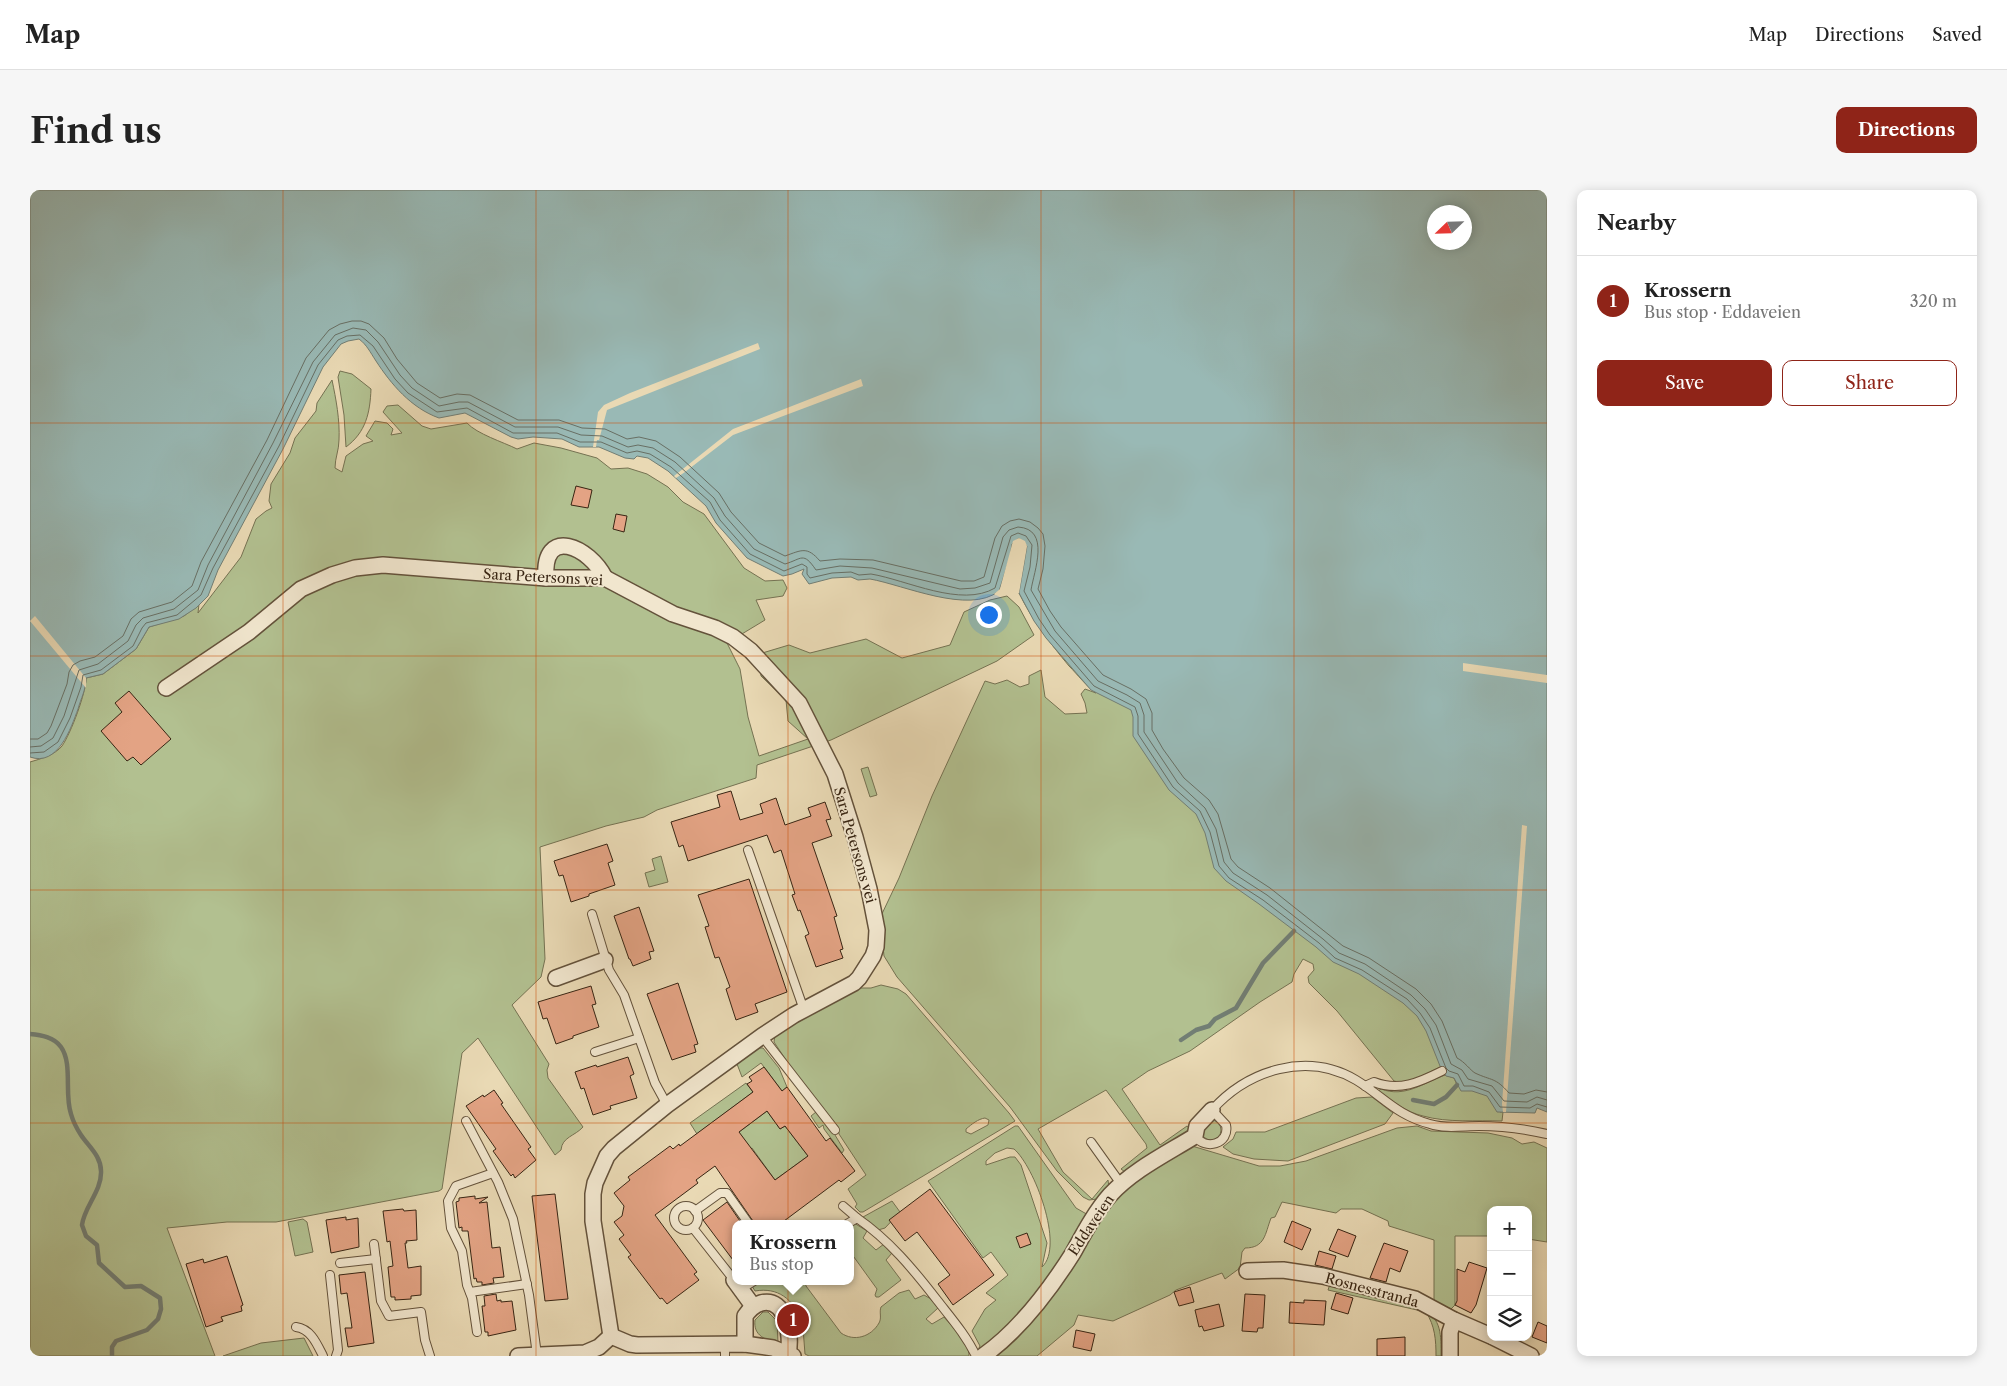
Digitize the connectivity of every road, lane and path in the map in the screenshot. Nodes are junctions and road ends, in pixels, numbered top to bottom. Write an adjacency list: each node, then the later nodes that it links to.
1 (546, 578): 2 (street, Sara Petersons vei); 2 (street); 3 (street, Sara Petersons vei)
2 (605, 578): 8 (street, Sara Petersons vei)
3 (166, 688)
4 (748, 850): 8 (lane)
5 (592, 914): 6 (lane)
6 (605, 960): 7 (street); 10 (lane)
7 (556, 978)
8 (804, 1010): 9 (street, Sara Petersons vei)
9 (762, 1036): 14 (street, Sara Petersons vei); 17 (lane)
10 (639, 1038): 11 (lane); 14 (lane)
11 (595, 1052)
12 (1442, 1071): 13 (lane)
13 (1365, 1086): 15 (lane); 18 (lane)
14 (667, 1105): 43 (street, Sara Petersons vei)
15 (1212, 1110): 19 (street, Eddaveien); 19 (lane)
16 (466, 1121): 21 (lane)
17 (835, 1130)
18 (1547, 1134)
19 (1195, 1136): 22 (street, Eddaveien)
20 (1091, 1142): 22 (lane)
21 (493, 1173): 35 (lane); 37 (lane)
22 (1121, 1184): 54 (street, Eddaveien)
23 (843, 1206): 25 (lane)
24 (695, 1211): 26 (lane); 28 (lane); 28 (lane)
25 (857, 1218): 27 (lane); 53 (lane)
26 (746, 1220)
27 (854, 1220)
28 (693, 1228): 33 (lane)
29 (374, 1244): 30 (lane)
30 (376, 1259): 31 (lane); 51 (lane)
31 (340, 1263)
32 (1246, 1271): 39 (street, Rosnesstranda)
33 (732, 1272)
34 (330, 1275): 50 (lane)
35 (527, 1284): 37 (lane); 47 (lane)
36 (743, 1285): 38 (street)
37 (470, 1292): 41 (lane)
38 (754, 1306): 45 (street); 48 (street)
39 (1454, 1320): 42 (street, Rosnesstranda); 55 (street)
40 (296, 1327): 49 (lane)
41 (477, 1332)
42 (1487, 1335)
43 (611, 1336): 46 (street); 47 (street)
44 (1500, 1341): 56 (street, Rosnesstranda)
45 (745, 1344): 46 (street); 48 (street)
46 (725, 1351)
47 (537, 1355): 52 (street)
48 (791, 1355)
49 (323, 1356)
50 (336, 1356)
51 (430, 1356)
52 (518, 1356)
53 (976, 1356)
54 (983, 1356)
55 (1450, 1356)
56 (1532, 1356)

